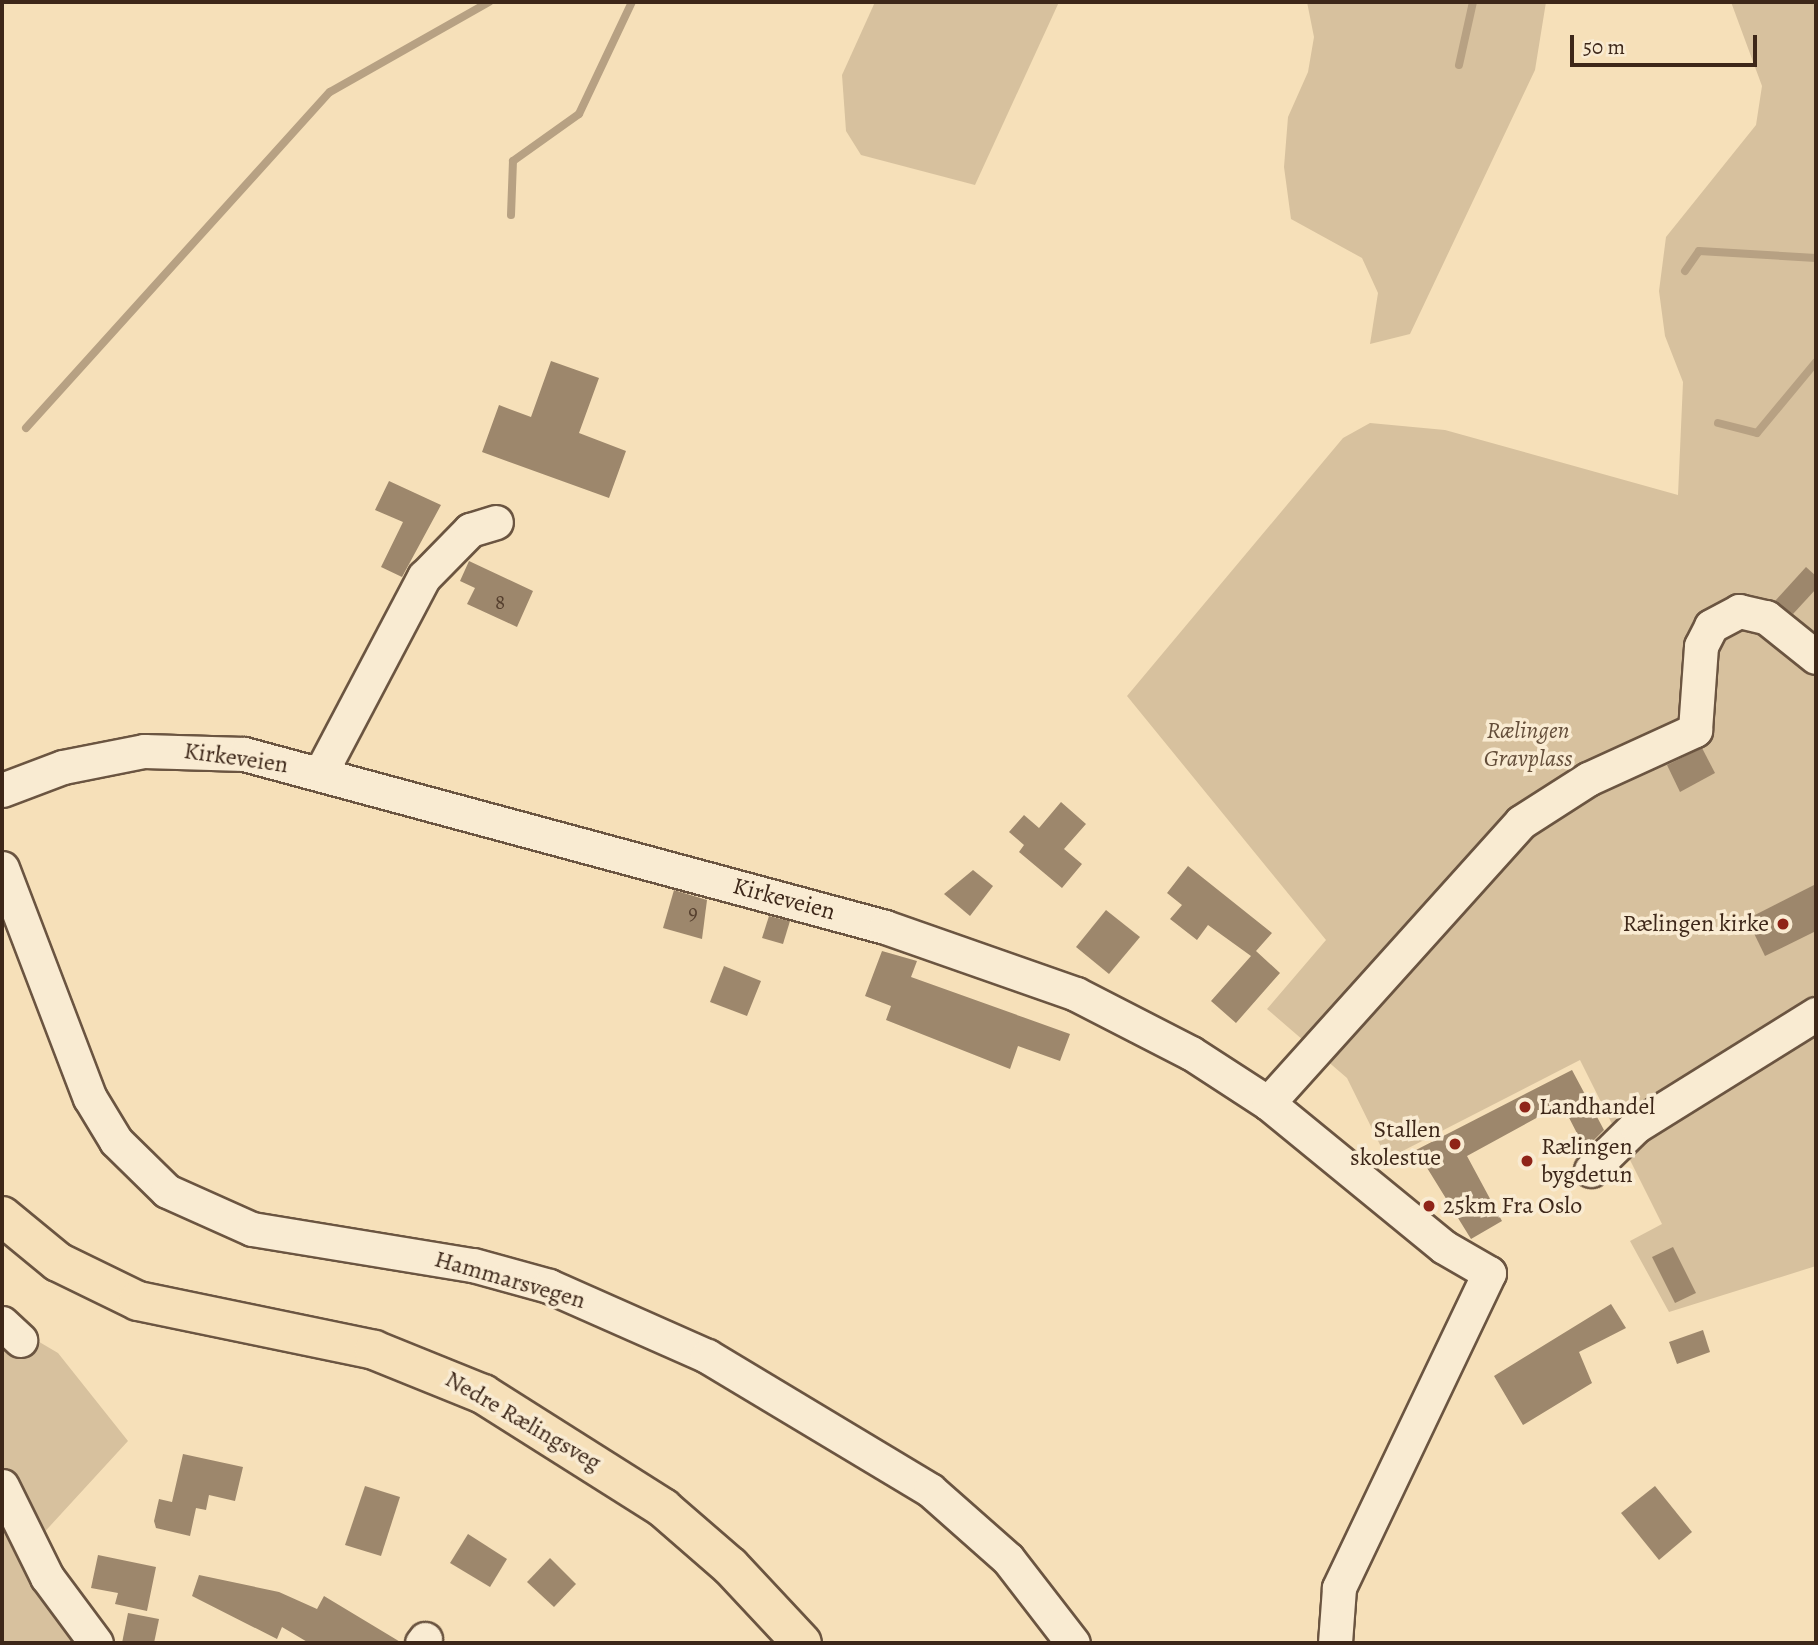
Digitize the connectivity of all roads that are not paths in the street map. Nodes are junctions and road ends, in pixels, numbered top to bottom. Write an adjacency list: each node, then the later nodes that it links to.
1 (496, 522): 3 (street)
2 (1816, 657): 7 (street)
3 (321, 772): 4 (street, Kirkeveien); 7 (street, Kirkeveien)
4 (2, 790)
5 (2, 868): 14 (street, Hammarsvegen)
6 (1816, 1014): 8 (street)
7 (1268, 1103): 15 (street, Kirkeveien)
8 (1591, 1170)
9 (2, 1216): 13 (main road, Nedre Rælingsveg)
10 (2, 1486): 11 (street)
11 (13, 1520): 12 (street)
12 (96, 1643)
13 (802, 1643)
14 (1073, 1643)
15 (1335, 1643)

